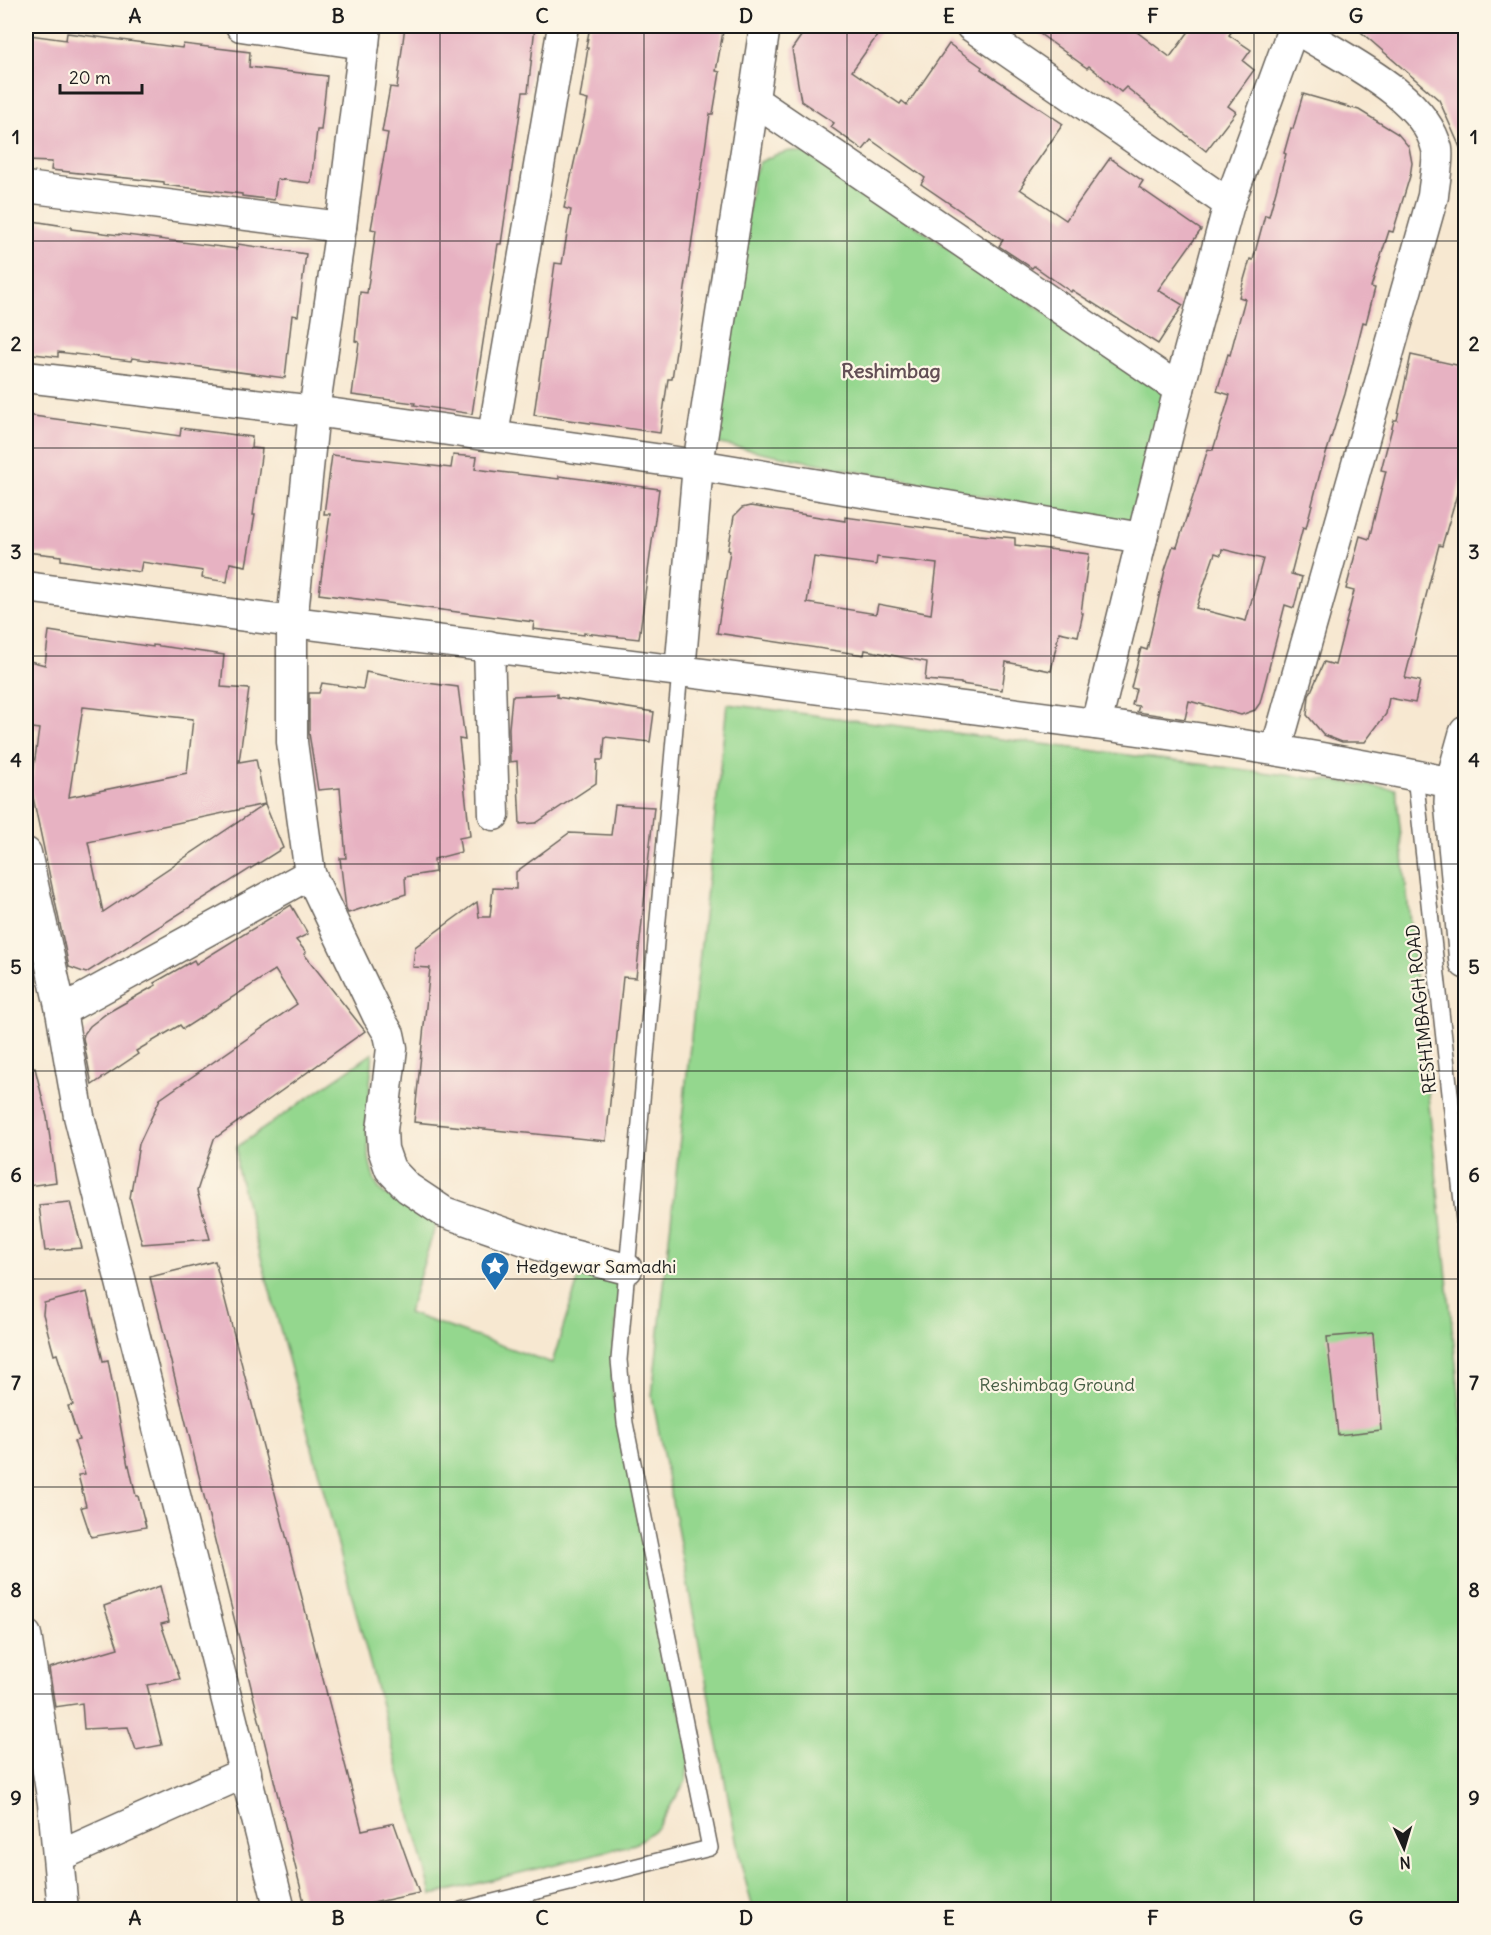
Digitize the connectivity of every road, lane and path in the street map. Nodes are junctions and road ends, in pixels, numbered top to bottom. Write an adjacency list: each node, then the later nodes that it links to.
1 (241, 26): 6 (street)
2 (563, 26): 14 (street)
3 (765, 26): 7 (street)
4 (971, 26): 9 (street)
5 (1293, 26): 9 (street); 23 (street)
6 (365, 35): 10 (street)
7 (753, 100): 12 (street); 15 (street)
8 (26, 187): 10 (street)
9 (1228, 204): 12 (street)
10 (340, 226): 13 (street)
11 (26, 377): 13 (street)
12 (1179, 389): 16 (street)
13 (314, 411): 14 (street); 18 (street)
14 (493, 435): 15 (street)
15 (698, 465): 16 (street); 20 (street)
16 (1142, 538): 21 (street)
17 (26, 587): 18 (street)
18 (292, 623): 19 (street); 28 (street)
19 (489, 646): 20 (street); 26 (street)
20 (680, 671): 21 (street); 32 (lane)
21 (1096, 724): 23 (street)
22 (1466, 733): 25 (main road)
23 (1276, 750): 24 (street)
24 (1415, 776): 25 (street); 31 (lane, RESHIMBAGH ROAD)
25 (1459, 785): 29 (main road)
26 (494, 815)
27 (26, 853): 30 (street)
28 (310, 874): 30 (street); 32 (street)
29 (1466, 963)
30 (61, 1011): 34 (street)
31 (1466, 1238)
32 (627, 1269): 38 (lane)
33 (26, 1635): 35 (street)
34 (246, 1772): 35 (street); 37 (street)
35 (59, 1856): 36 (street)
36 (63, 1910)
37 (280, 1910)
38 (462, 1910)

